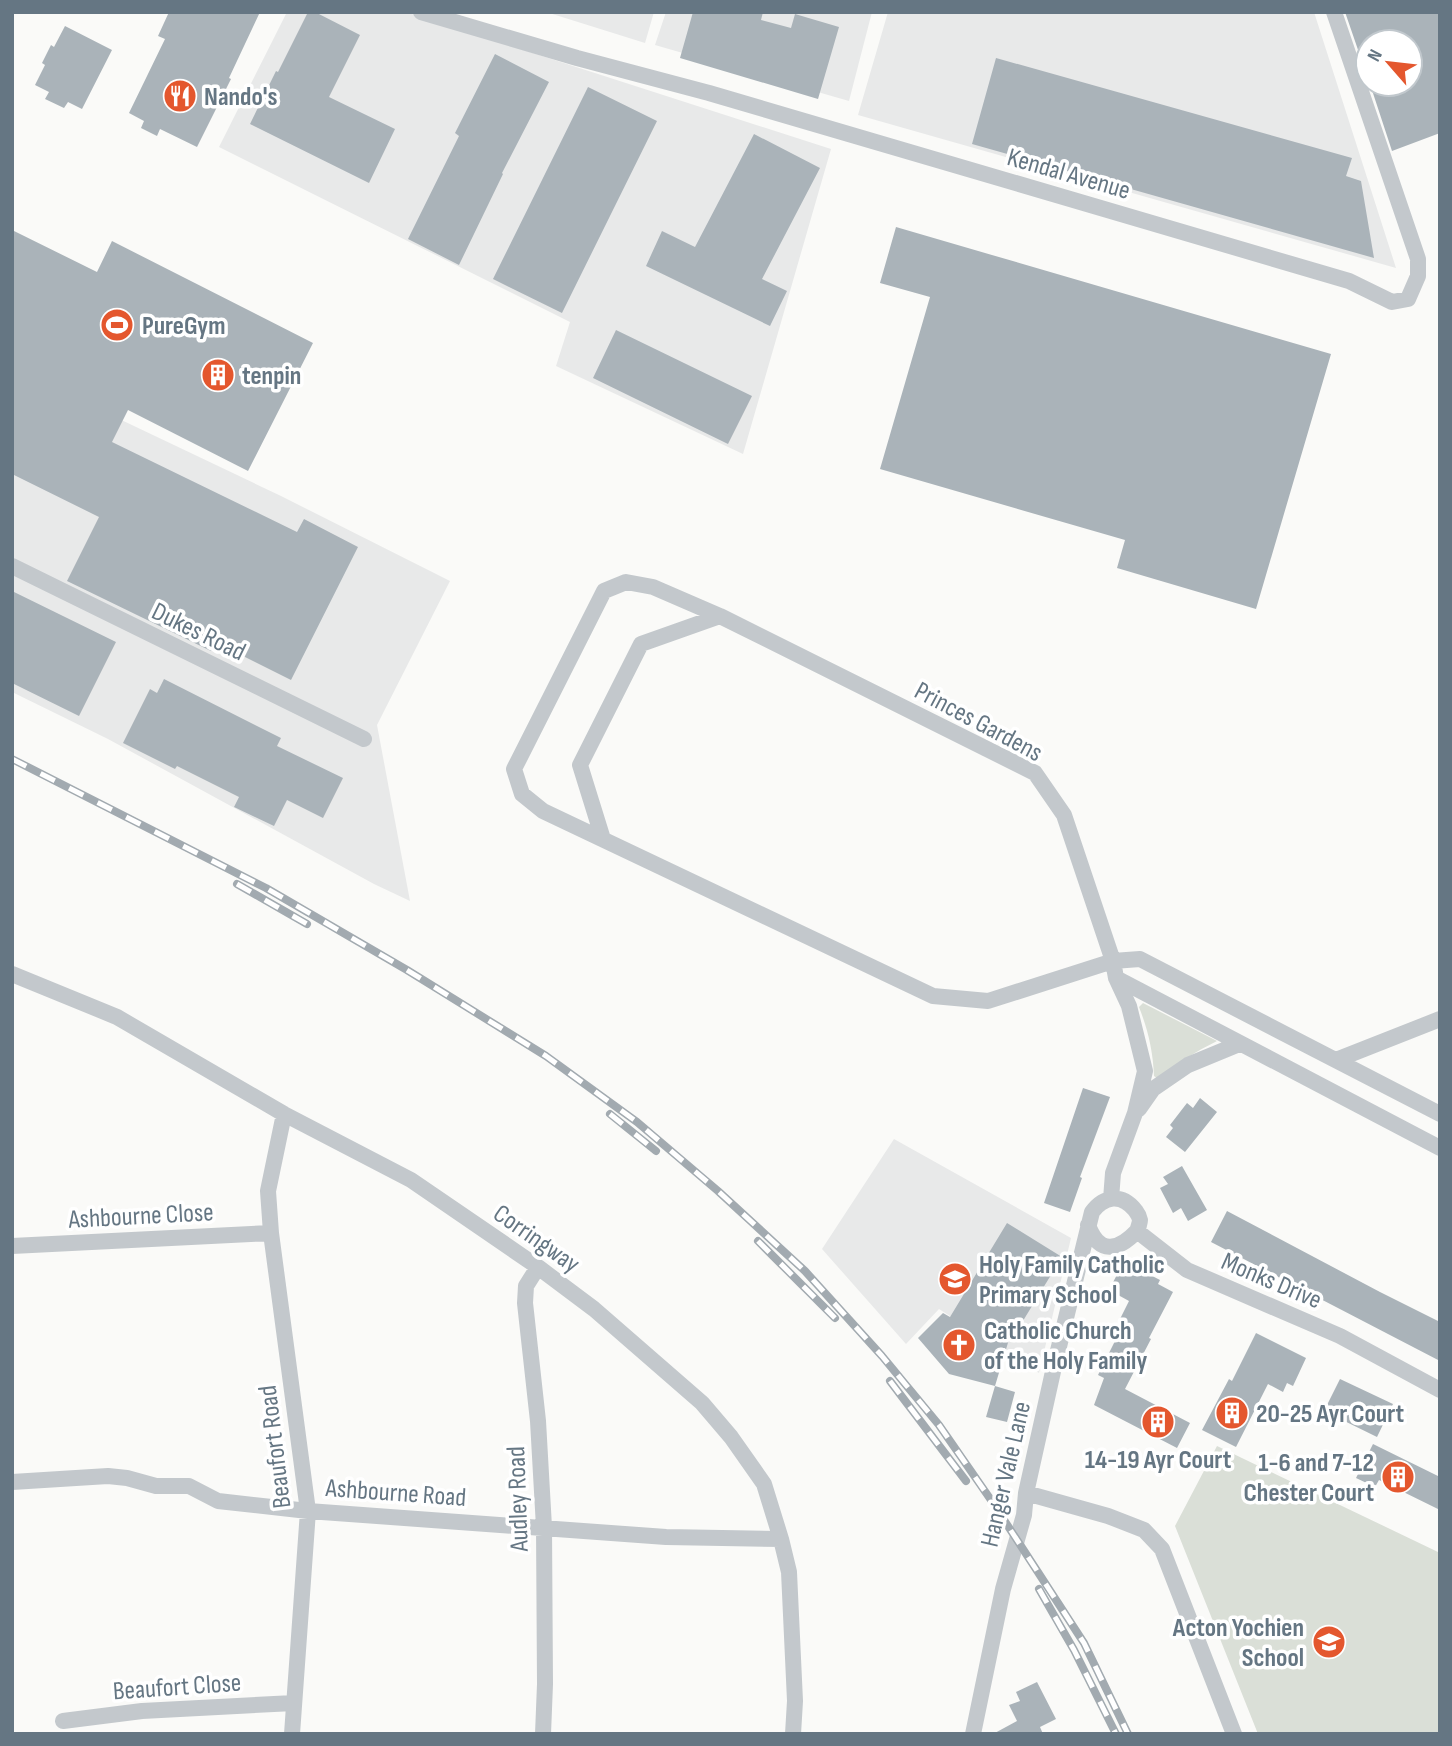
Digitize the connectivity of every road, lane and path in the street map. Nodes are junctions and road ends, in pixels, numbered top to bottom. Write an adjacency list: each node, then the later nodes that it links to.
1 (421, 12): 2 (street, Kendal Avenue)
2 (1334, 12)
3 (12, 566): 5 (street, Dukes Road)
4 (720, 616): 6 (street); 6 (street, Princes Gardens); 7 (street, Princes Gardens)
5 (364, 739)
6 (603, 839): 7 (street, Princes Gardens)
7 (1113, 961): 9 (street, Princes Gardens); 12 (street, Princes Gardens)
8 (12, 974): 15 (street, Corringway)
9 (1116, 978): 11 (street); 16 (street, Princes Gardens)
10 (1440, 1019): 13 (street)
11 (1239, 1044): 14 (street); 16 (street)
12 (1307, 1045): 13 (street, Princes Gardens); 14 (street)
13 (1336, 1060): 17 (street, Princes Gardens)
14 (1293, 1071): 18 (street)
15 (284, 1114): 22 (street, Beaufort Road); 24 (street, Corringway)
16 (1135, 1114): 19 (street)
17 (1440, 1114)
18 (1440, 1149)
19 (1111, 1199): 20 (street); 21 (street)
20 (1091, 1231): 21 (street); 27 (street, Hanger Vale Lane)
21 (1138, 1231): 25 (street, Monks Drive)
22 (271, 1233): 23 (street, Ashbourne Close); 28 (street, Beaufort Road)
23 (12, 1247)
24 (538, 1267): 29 (street, Audley Road); 30 (street, Corringway)
25 (1440, 1390)
26 (12, 1482): 28 (street, Ashbourne Road)
27 (1026, 1493): 36 (street, Hanger Vale Lane); 37 (street)
28 (308, 1511): 29 (street, Ashbourne Road); 31 (street, Beaufort Road)
29 (544, 1527): 30 (street, Ashbourne Road); 34 (street, Audley Road)
30 (782, 1539): 35 (street, Corringway)
31 (294, 1703): 32 (street, Beaufort Close); 33 (street, Beaufort Road)
32 (63, 1721)
33 (292, 1734)
34 (543, 1734)
35 (793, 1734)
36 (973, 1734)
37 (1234, 1734)

